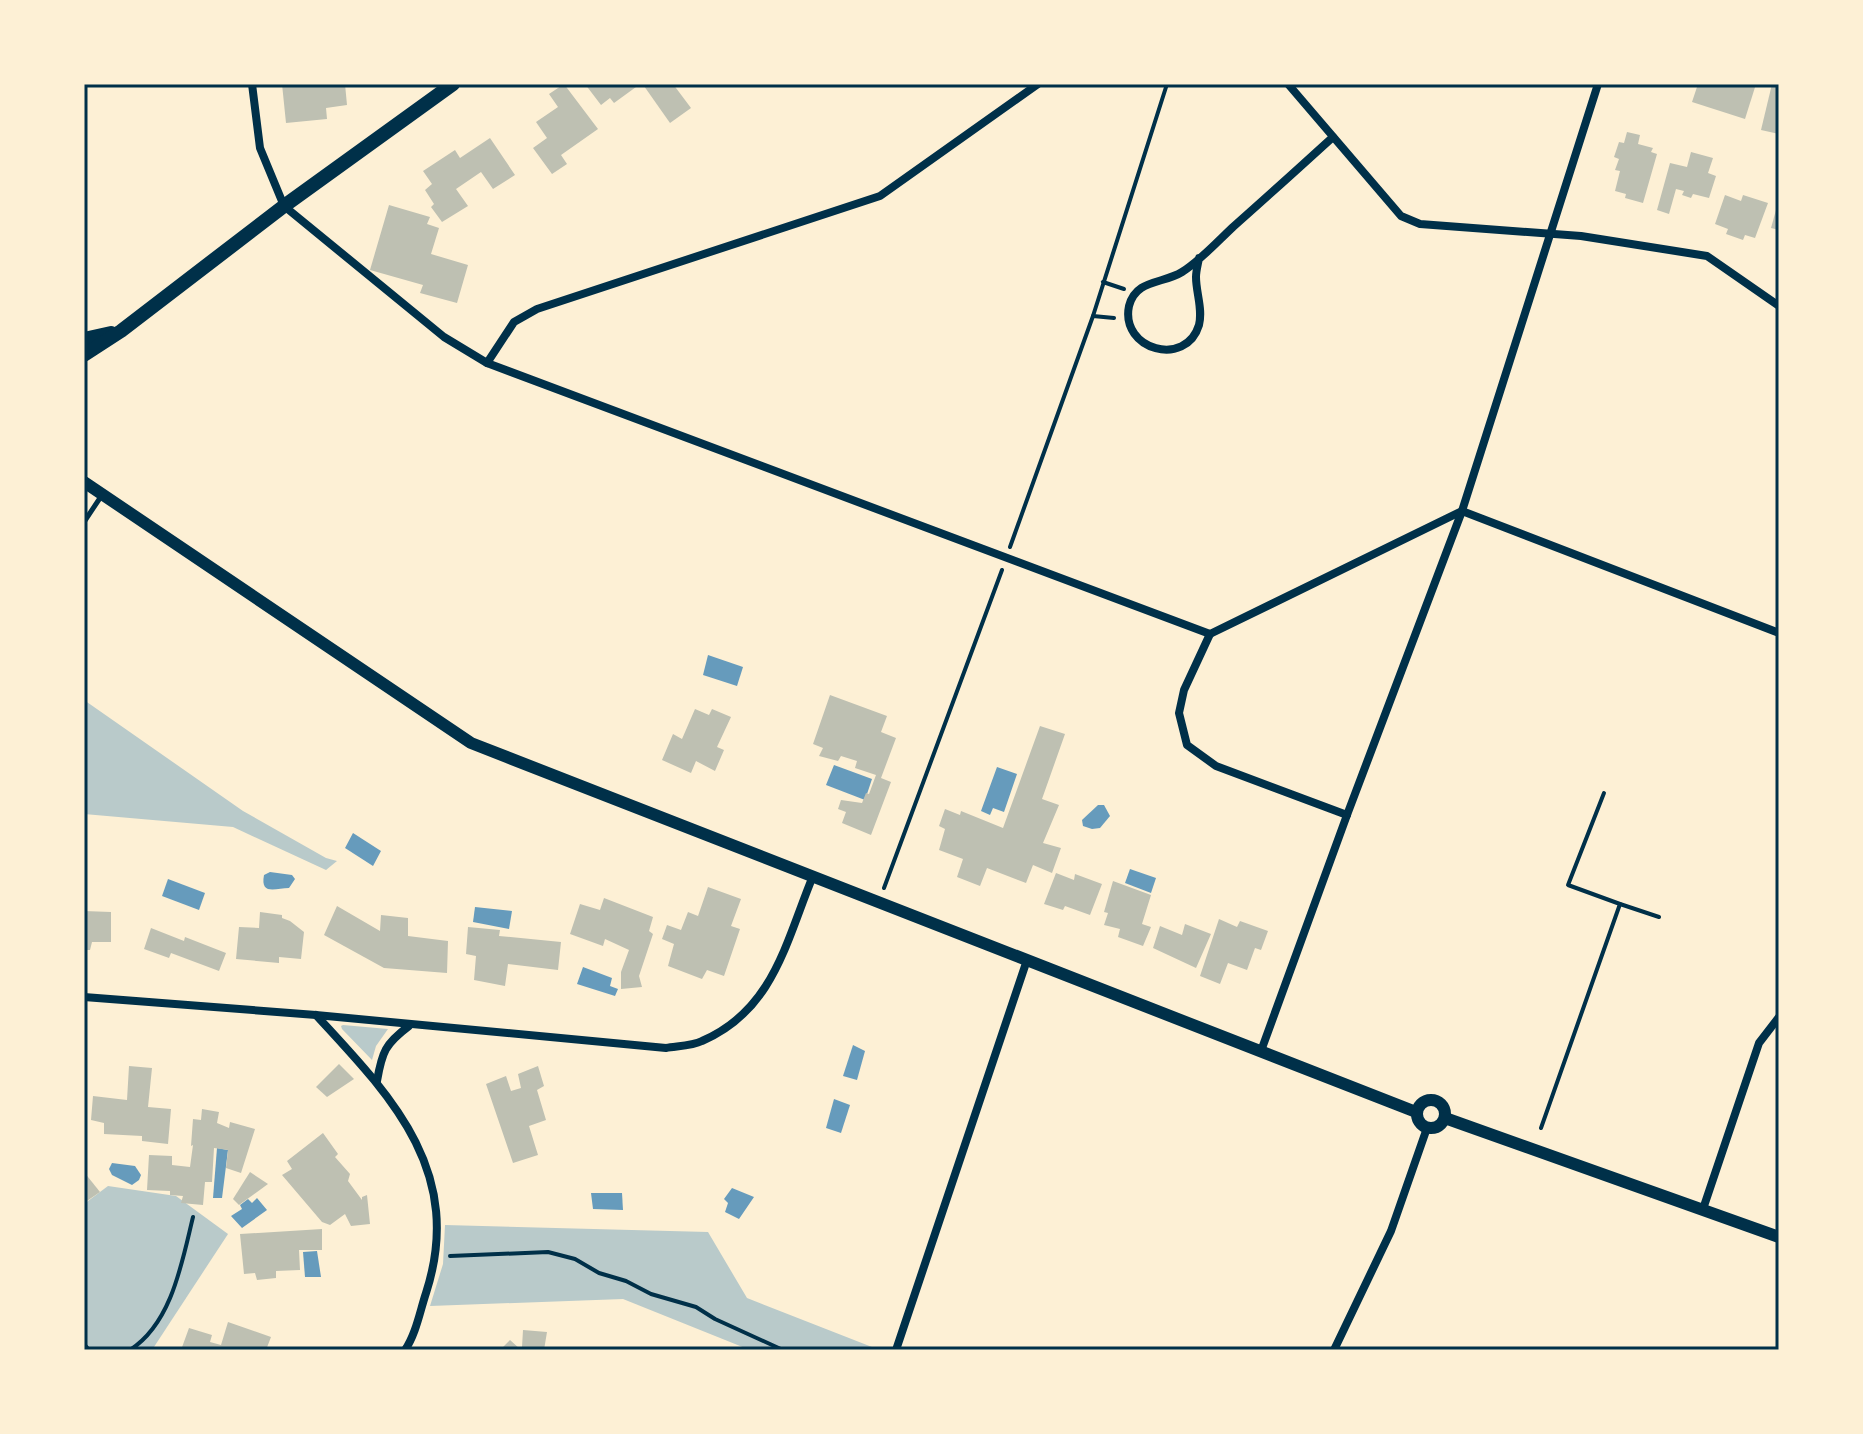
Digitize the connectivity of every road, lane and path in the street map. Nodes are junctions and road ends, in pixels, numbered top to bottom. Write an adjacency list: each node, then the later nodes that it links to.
1 (252, 84): 8 (street)
2 (453, 84): 8 (main road)
3 (1038, 84): 17 (street)
4 (1167, 84): 12 (path)
5 (1288, 84): 7 (street)
6 (1598, 84): 9 (street)
7 (1333, 137): 9 (street); 10 (street)
8 (284, 206): 14 (main road); 17 (street)
9 (1552, 235): 11 (street); 20 (street)
10 (1199, 258): 13 (street); 13 (street)
11 (1779, 306)
12 (1093, 316): 13 (path); 22 (path)
13 (1129, 320)
14 (121, 331): 15 (main road); 16 (main road)
15 (84, 339)
16 (84, 355)
17 (487, 363): 22 (street)
18 (84, 482): 19 (street)
19 (103, 494): 21 (lane); 27 (street)
20 (1462, 511): 23 (street); 24 (street); 26 (street)
21 (84, 522)
22 (1006, 558): 24 (street); 28 (path)
23 (1779, 633)
24 (1210, 634): 26 (street)
25 (1604, 793): 29 (path)
26 (1347, 815): 36 (street)
27 (813, 876): 28 (street); 35 (street)
28 (879, 902): 31 (street)
29 (1620, 904): 30 (path); 41 (path)
30 (1659, 917)
31 (1027, 960): 36 (street); 51 (street)
32 (84, 997): 33 (street)
33 (316, 1015): 35 (street); 37 (street)
34 (1779, 1017): 42 (street)
35 (409, 1025): 37 (street)
36 (1261, 1051): 38 (street)
37 (377, 1081): 49 (street)
38 (1416, 1112): 39 (street); 40 (street)
39 (1445, 1118): 40 (street); 42 (street)
40 (1427, 1128): 52 (street)
41 (1541, 1128)
42 (1703, 1209): 44 (street)
43 (193, 1217): 48 (path)
44 (1779, 1237)
45 (450, 1256): 50 (path)
46 (84, 1344): 47 (path)
47 (89, 1350)
48 (130, 1350)
49 (405, 1350)
50 (783, 1350)
51 (896, 1350)
52 (1334, 1350)

